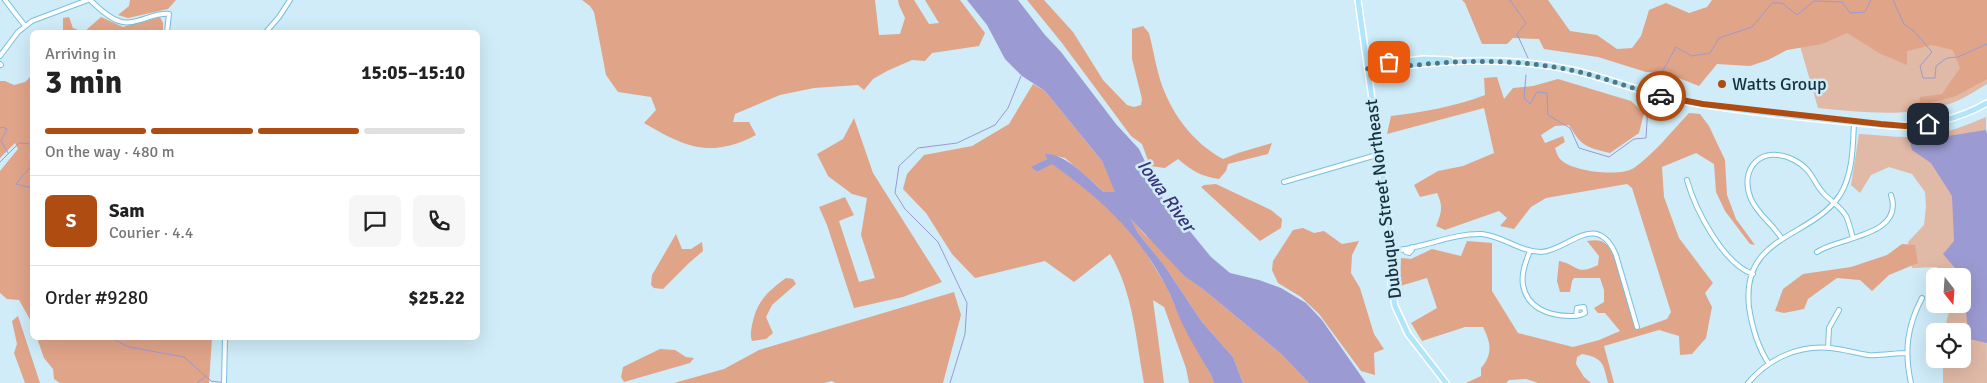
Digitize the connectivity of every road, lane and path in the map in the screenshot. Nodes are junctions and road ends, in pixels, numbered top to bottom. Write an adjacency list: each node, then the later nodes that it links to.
1 (5, 0): 5 (street)
2 (89, 0): 5 (street); 6 (street)
3 (290, 0): 7 (street)
4 (1358, 0): 9 (main road, Dubuque Street Northeast)
5 (25, 26): 8 (street)
6 (167, 30)
7 (268, 30)
8 (0, 56)
9 (1368, 68): 11 (main road); 12 (main road, Dubuque Street Northeast)
10 (1987, 104): 11 (main road)
11 (1854, 121): 16 (street)
12 (1380, 154): 14 (street); 19 (main road, Dubuque Street Northeast)
13 (1687, 180): 22 (street)
14 (1284, 182)
15 (1891, 195): 17 (street)
16 (1834, 203): 17 (street); 18 (street); 18 (street)
17 (1853, 238): 21 (street)
18 (1782, 239): 22 (street)
19 (1391, 251): 20 (street); 32 (main road, Dubuque Street Northeast)
20 (1530, 251): 25 (street); 26 (street)
21 (1818, 252)
22 (1753, 274): 30 (street)
23 (1922, 298): 29 (street)
24 (1839, 310): 28 (street)
25 (1576, 316)
26 (1637, 327)
27 (225, 340): 31 (street)
28 (1828, 348): 29 (street); 30 (street)
29 (1907, 353): 34 (street)
30 (1769, 364): 33 (street)
31 (224, 383)
32 (1446, 383)
33 (1748, 383)
34 (1911, 383)

